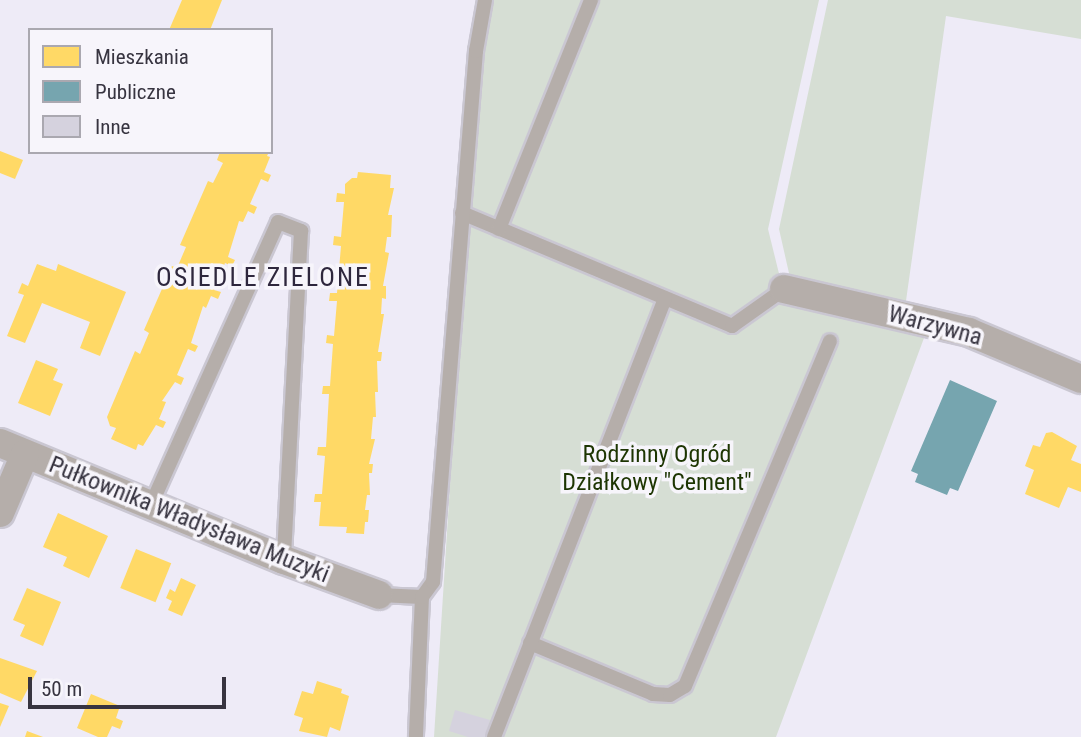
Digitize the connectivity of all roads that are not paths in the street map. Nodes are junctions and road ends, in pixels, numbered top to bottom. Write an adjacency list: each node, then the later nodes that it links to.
1 (485, 0): 3 (lane)
2 (591, 0): 4 (lane)
3 (462, 213): 4 (lane); 14 (lane)
4 (499, 229): 6 (lane)
5 (784, 289): 6 (lane); 8 (street, Warzywna)
6 (666, 299): 15 (lane)
7 (830, 341): 15 (lane)
8 (1081, 379)
9 (12, 449): 10 (street, Pułkownika Władysława Muzyki); 11 (street)
10 (151, 505): 12 (street, Pułkownika Władysława Muzyki); 12 (lane)
11 (0, 513)
12 (284, 560): 13 (street, Pułkownika Władysława Muzyki)
13 (379, 595): 14 (lane)
14 (422, 597): 16 (lane)
15 (530, 643): 17 (lane)
16 (416, 737)
17 (494, 737)

